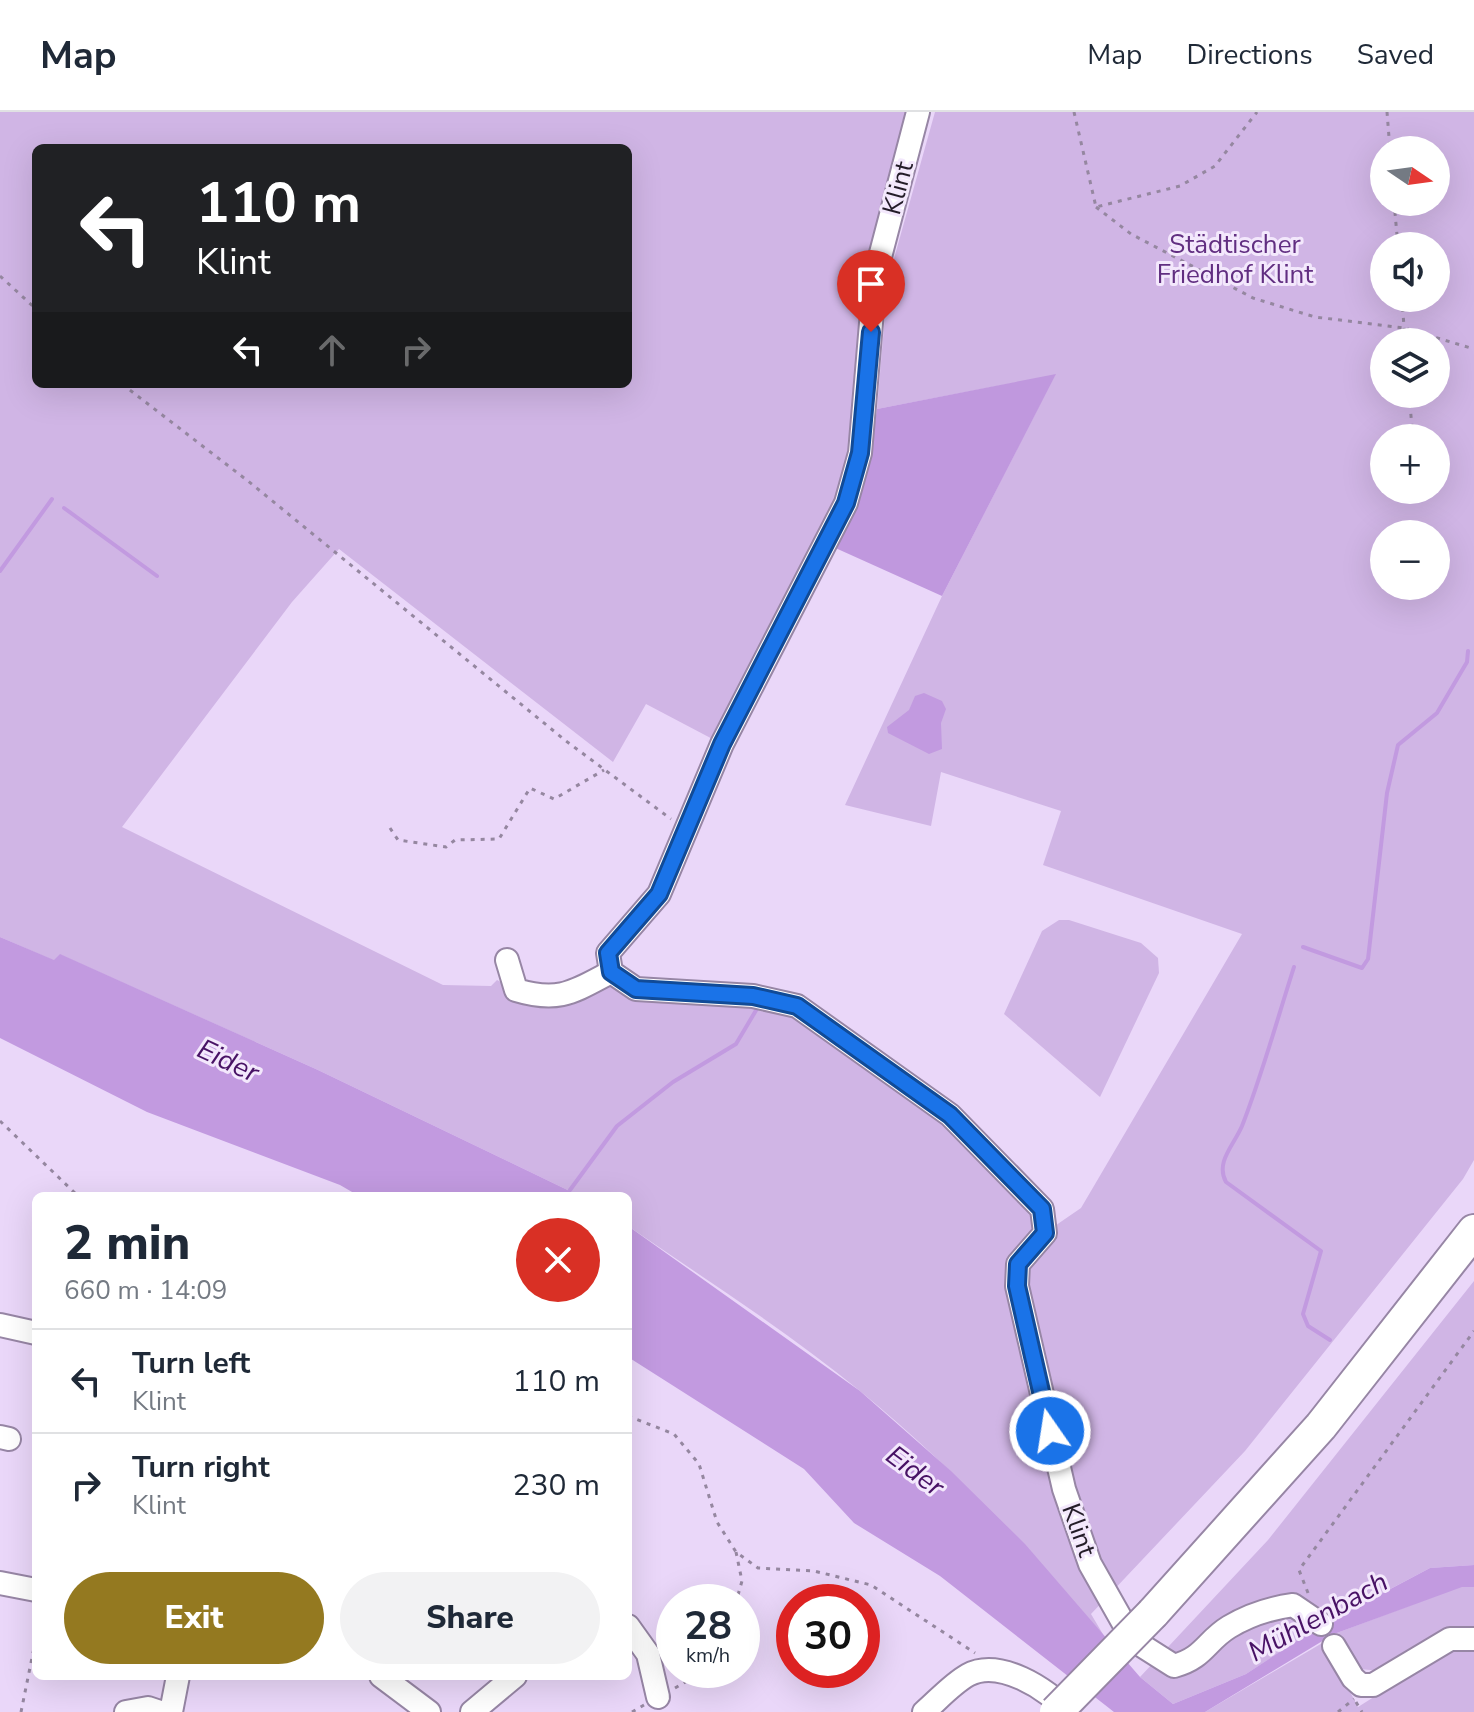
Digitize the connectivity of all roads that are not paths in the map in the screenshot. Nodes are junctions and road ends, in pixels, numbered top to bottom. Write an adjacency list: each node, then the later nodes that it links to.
1 (918, 112): 3 (street, Klint)
2 (507, 960): 3 (street)
3 (611, 972): 11 (street, Klint)
4 (1474, 1231): 10 (highway)
5 (1474, 1261): 10 (highway)
6 (0, 1325): 7 (street)
7 (32, 1332)
8 (0, 1583): 9 (street)
9 (32, 1589)
10 (1160, 1621): 25 (highway, bridge); 27 (highway)
11 (1321, 1624)
12 (632, 1632): 18 (street)
13 (1474, 1639): 14 (street)
14 (1334, 1646)
15 (177, 1680): 21 (street)
16 (386, 1680): 22 (street)
17 (510, 1680): 23 (street)
18 (658, 1697)
19 (126, 1712): 20 (street)
20 (160, 1712)
21 (171, 1712)
22 (429, 1712)
23 (472, 1712)
24 (924, 1712): 26 (street)
25 (1056, 1712)
26 (1068, 1712)
27 (1085, 1712)

